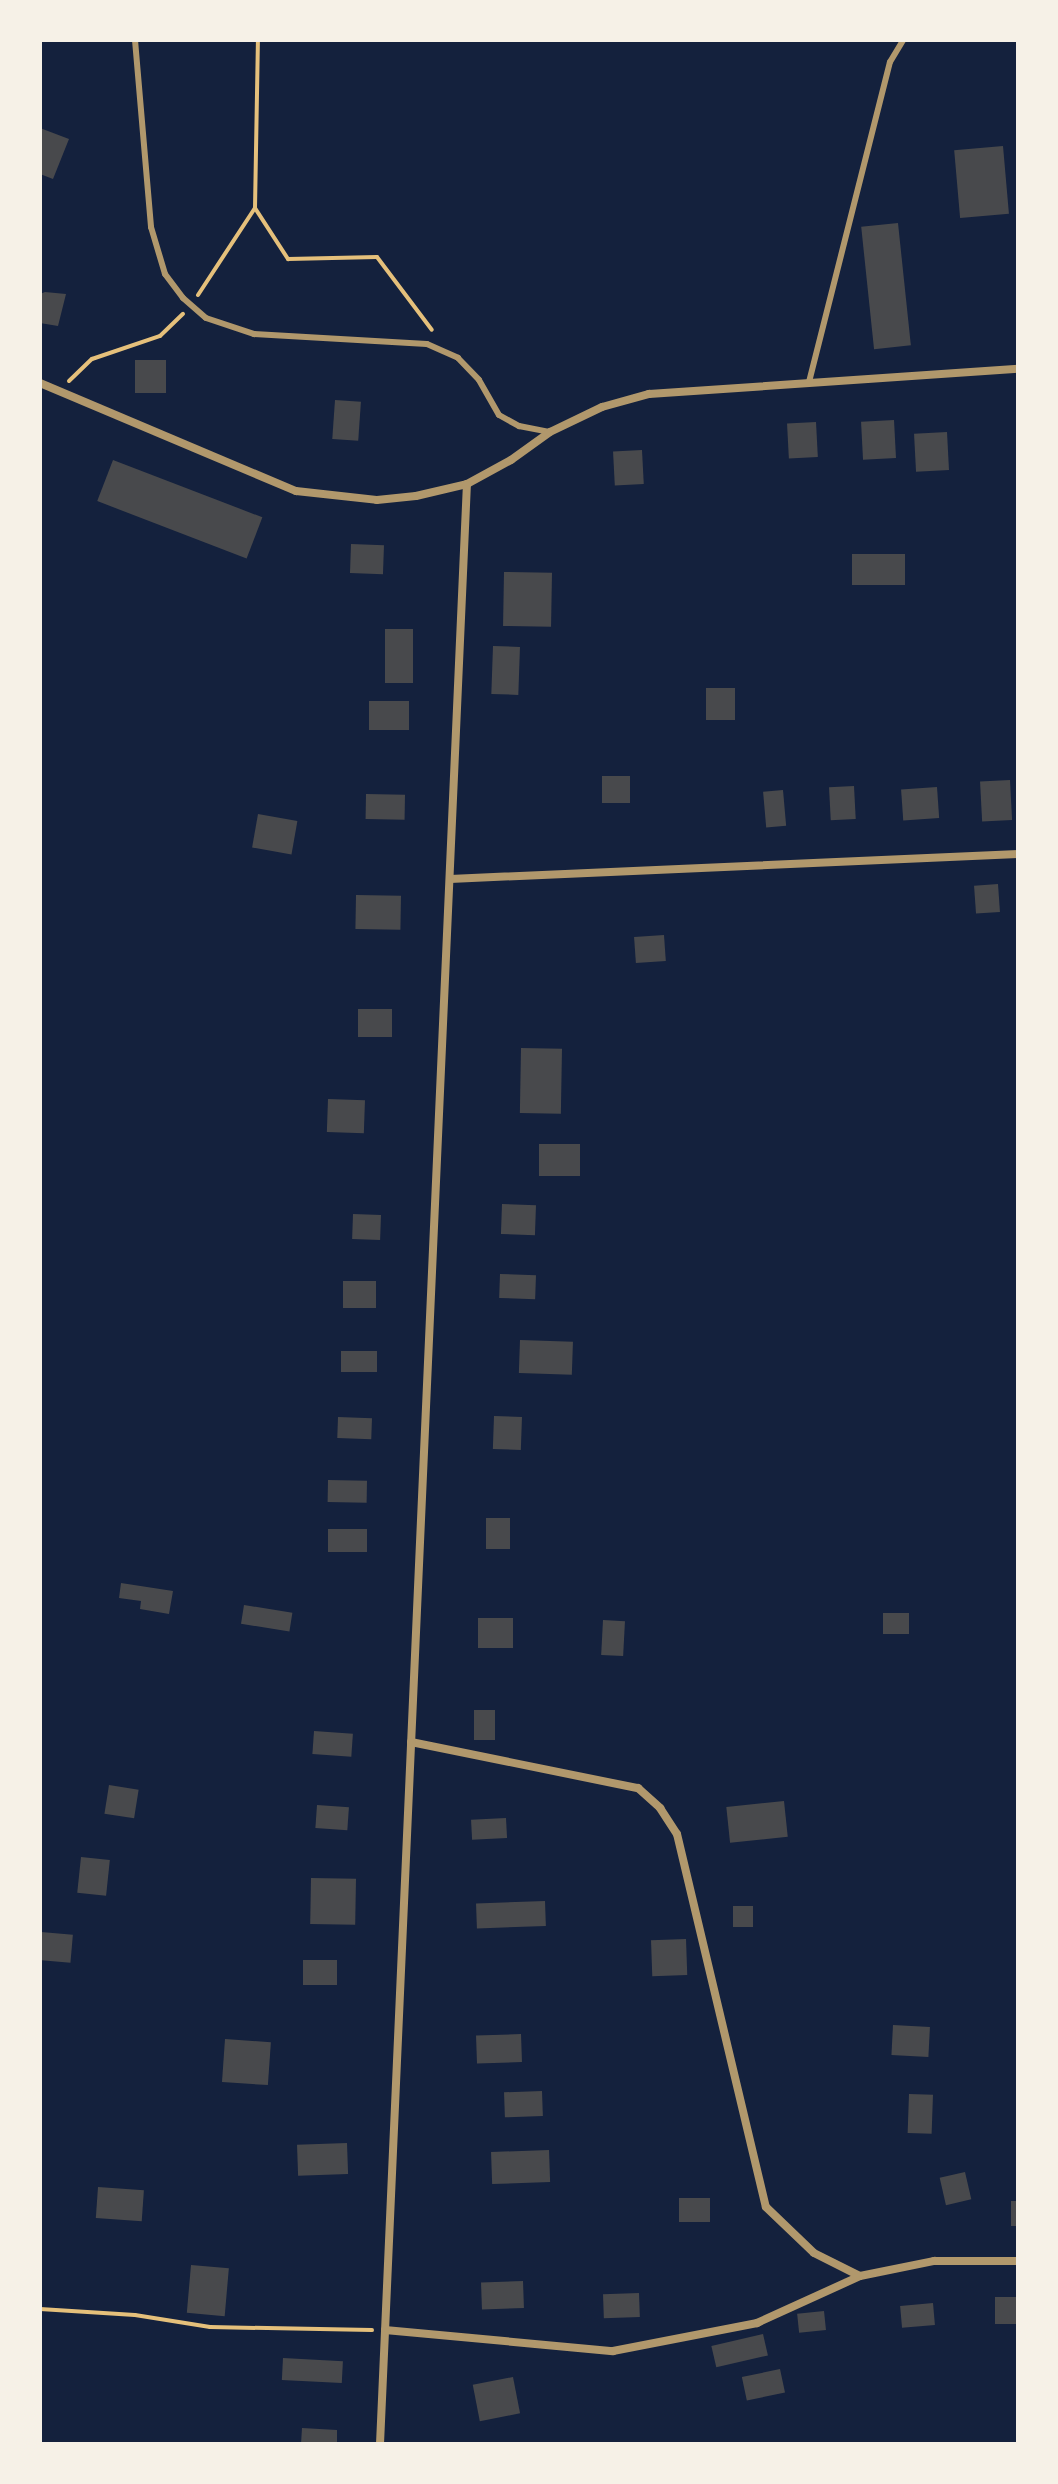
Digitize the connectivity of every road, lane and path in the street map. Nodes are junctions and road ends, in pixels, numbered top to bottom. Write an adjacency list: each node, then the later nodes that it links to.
1 (135, 40): 5 (lane)
2 (258, 40): 4 (path)
3 (903, 40): 8 (lane)
4 (255, 208): 5 (path); 6 (path)
5 (191, 306): 10 (path); 11 (lane)
6 (433, 331)
7 (1018, 369): 8 (street)
8 (809, 382): 11 (street)
9 (41, 384): 10 (street)
10 (58, 391): 12 (street)
11 (550, 432): 12 (street)
12 (467, 484): 14 (street)
13 (1018, 854): 14 (street)
14 (450, 879): 15 (street)
15 (411, 1742): 17 (street); 19 (street)
16 (1018, 2261): 17 (street)
17 (860, 2276): 19 (street)
18 (40, 2309): 19 (path)
19 (385, 2330): 20 (street)
20 (380, 2444)

